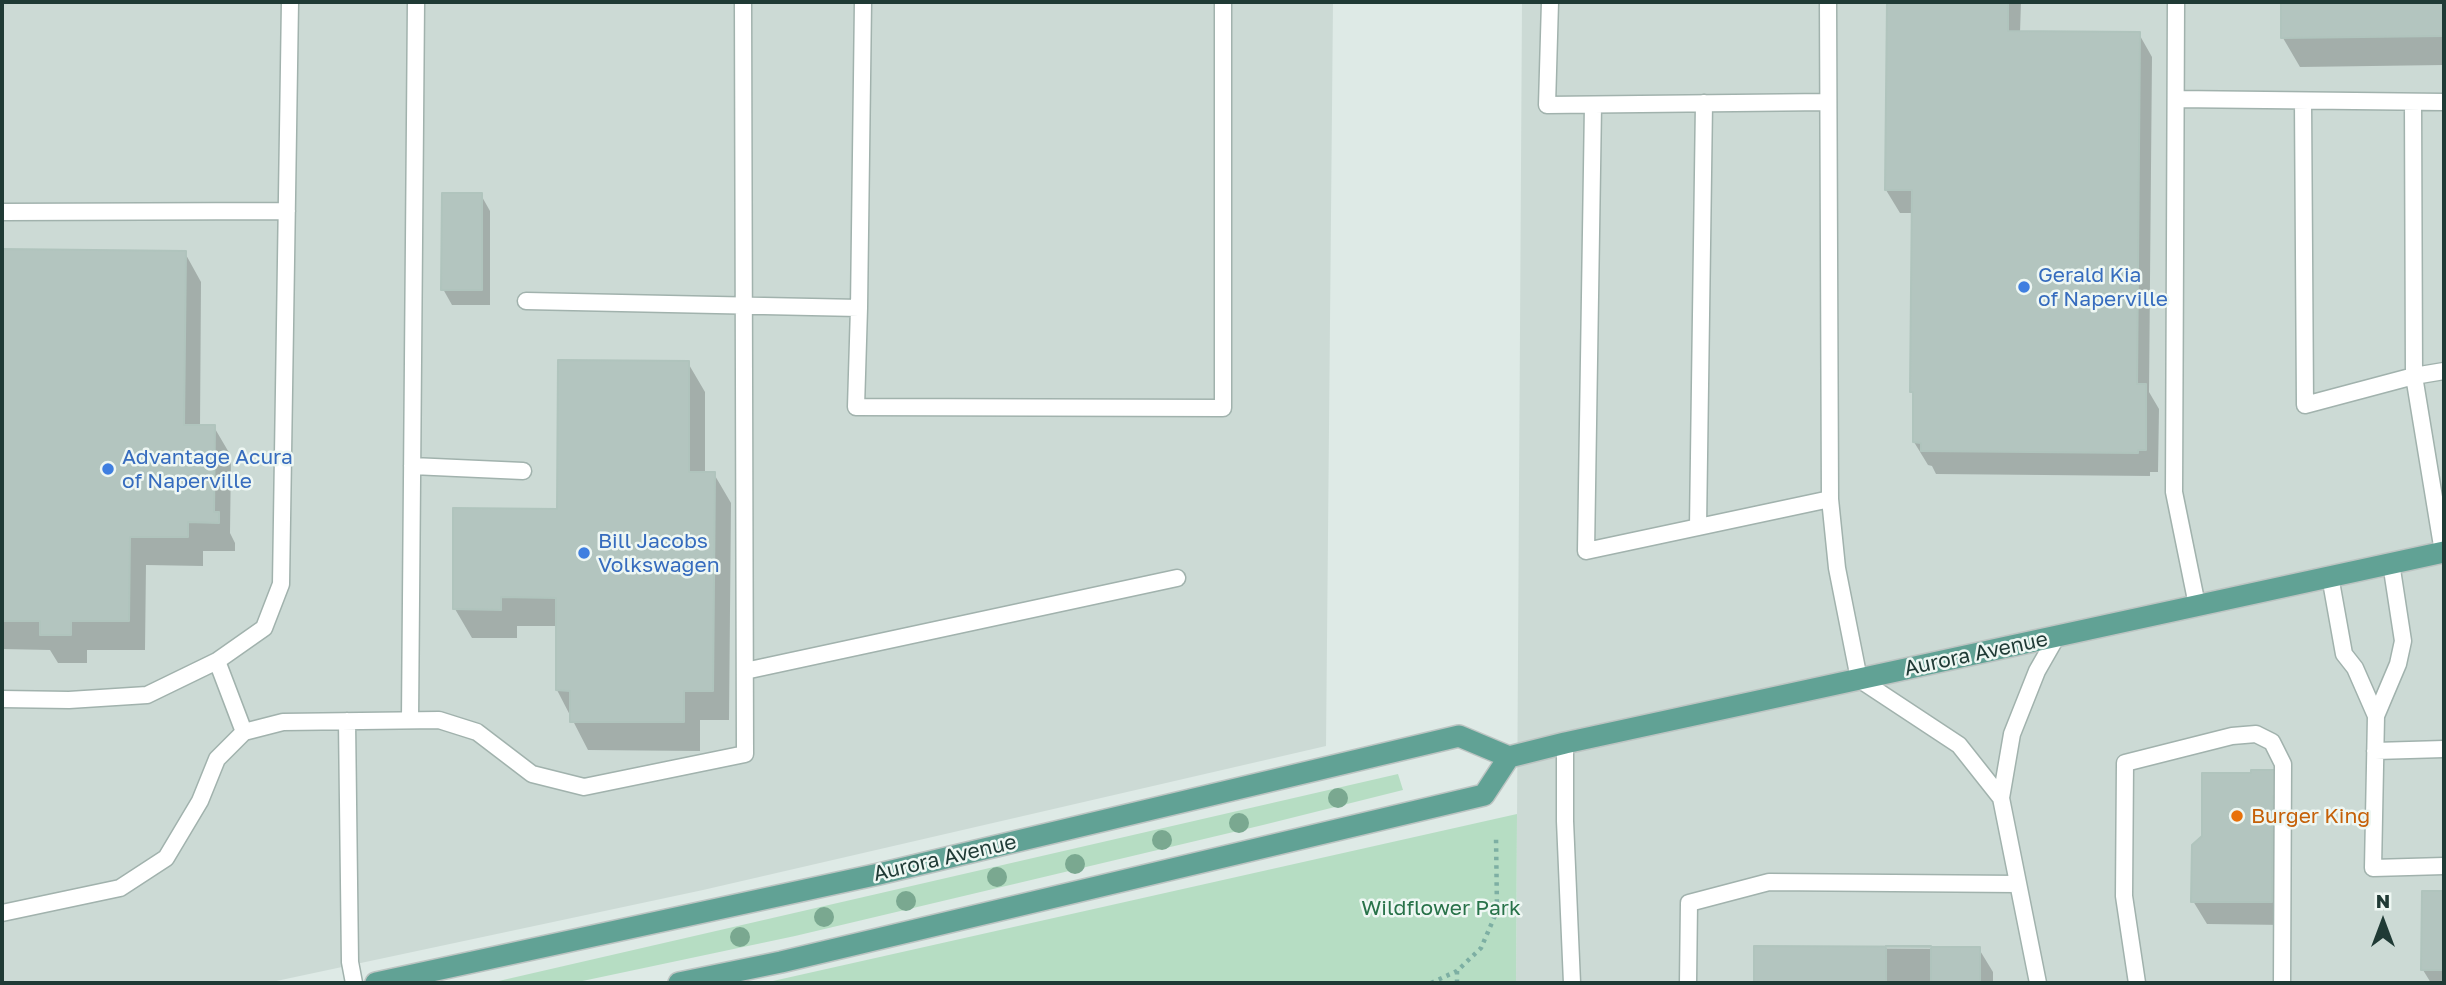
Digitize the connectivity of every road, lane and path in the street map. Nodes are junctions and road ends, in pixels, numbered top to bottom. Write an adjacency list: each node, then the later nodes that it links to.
1 (290, 2): 16 (lane)
2 (416, 2): 23 (lane)
3 (743, 2): 19 (lane)
4 (863, 2): 20 (lane)
5 (1223, 2): 20 (lane)
6 (1550, 2): 15 (lane)
7 (1828, 2): 11 (lane)
8 (2176, 2): 9 (lane)
9 (2176, 99): 10 (lane); 31 (lane)
10 (2303, 101): 12 (lane); 22 (lane)
11 (1828, 102): 14 (lane); 25 (lane)
12 (2413, 102): 13 (lane); 22 (lane)
13 (2444, 102)
14 (1704, 103): 15 (lane); 26 (lane)
15 (1593, 105): 26 (lane)
16 (287, 211): 17 (lane); 33 (lane)
17 (2, 212)
18 (526, 301): 19 (lane)
19 (744, 306): 20 (lane); 34 (lane)
20 (859, 308)
21 (2444, 371): 22 (lane)
22 (2414, 376): 27 (lane)
23 (412, 466): 24 (lane); 38 (lane)
24 (523, 471)
25 (1830, 499): 26 (lane); 35 (lane)
26 (1698, 527)
27 (2444, 552): 28 (main road, Aurora Avenue)
28 (2391, 563): 29 (main road, Aurora Avenue); 37 (lane)
29 (2330, 576): 31 (main road, Aurora Avenue); 37 (lane)
30 (1177, 578): 34 (lane)
31 (2197, 605): 32 (main road, Aurora Avenue)
32 (2057, 636): 35 (main road, Aurora Avenue); 45 (lane)
33 (217, 660): 36 (lane); 40 (lane)
34 (745, 671): 38 (lane)
35 (1859, 679): 41 (main road, Aurora Avenue); 45 (lane)
36 (2, 699)
37 (2376, 716): 43 (lane)
38 (410, 719): 39 (lane)
39 (347, 721): 40 (lane); 51 (lane)
40 (244, 732): 49 (lane)
41 (1565, 743): 44 (main road, Aurora Avenue); 56 (lane)
42 (2444, 749): 43 (lane)
43 (2375, 751): 47 (lane)
44 (1509, 757): 52 (main road, Aurora Avenue); 53 (main road)
45 (2000, 797): 48 (lane)
46 (1496, 836): 50 (path)
47 (2444, 866)
48 (2017, 884): 57 (lane); 58 (lane)
49 (2, 913)
50 (1457, 971): 54 (path); 55 (path)
51 (354, 983)
52 (376, 983)
53 (680, 983)
54 (1431, 983)
55 (1457, 983)
56 (1572, 983)
57 (1688, 983)
58 (2038, 983)
59 (2137, 983): 60 (lane)
60 (2281, 983)

